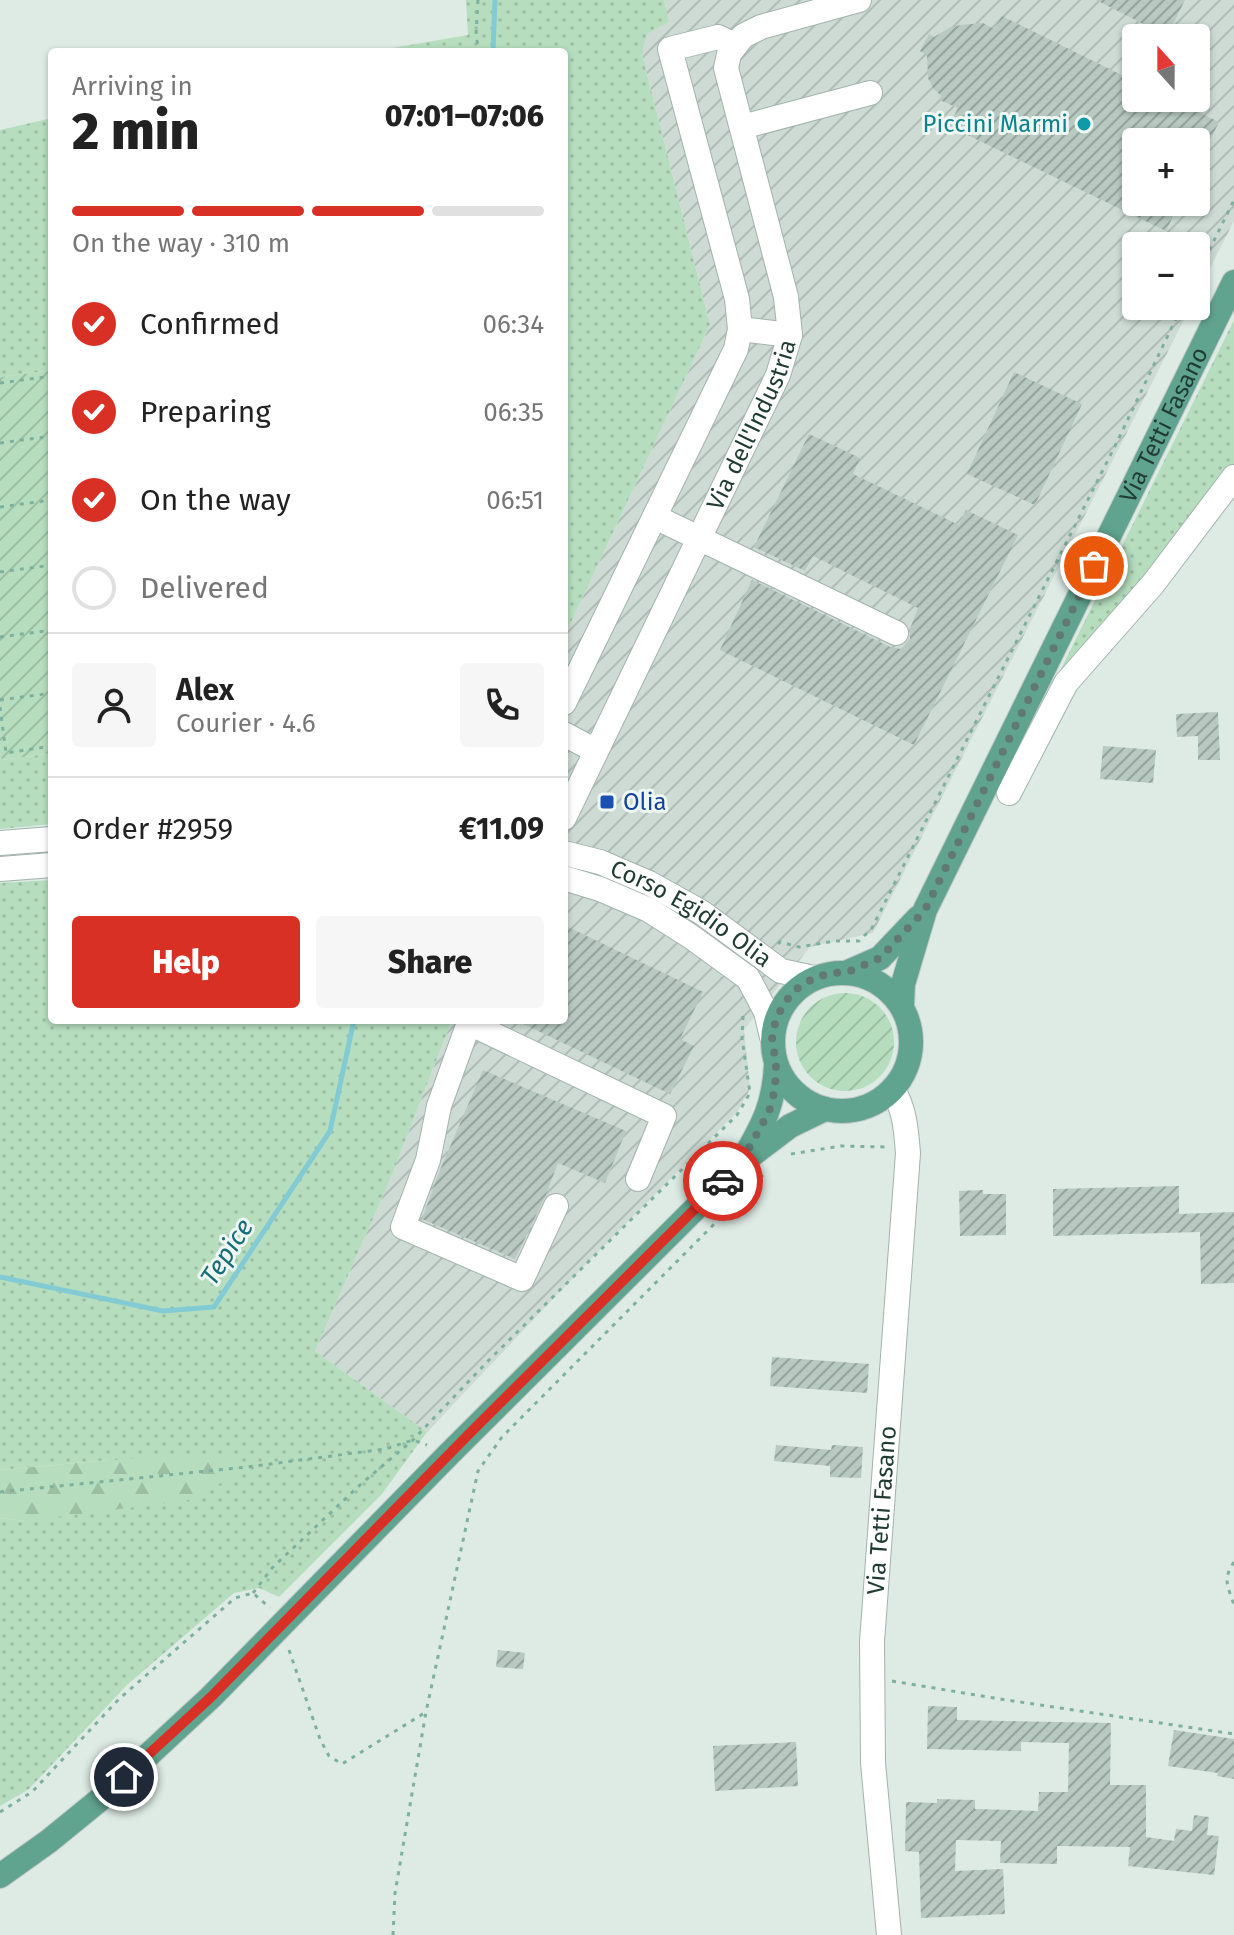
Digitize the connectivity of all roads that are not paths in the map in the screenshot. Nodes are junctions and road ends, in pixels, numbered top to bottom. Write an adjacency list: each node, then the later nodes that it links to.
1 (859, 0): 2 (street)
2 (735, 45): 4 (street, Via dell'Industria); 6 (street)
3 (870, 93): 4 (street)
4 (742, 127): 7 (street, Via dell'Industria)
5 (1234, 282): 12 (main road, Via Tetti Fasano)
6 (740, 329): 7 (street); 9 (street)
7 (790, 335): 10 (street, Via dell'Industria)
8 (1234, 477): 14 (street)
9 (655, 517): 10 (street); 13 (street)
10 (698, 538): 11 (street); 16 (street, Via dell'Industria)
11 (896, 633)
12 (1032, 694): 14 (street); 25 (main road, Via Tetti Fasano)
13 (568, 695)
14 (1055, 705): 17 (street)
15 (568, 736): 16 (street)
16 (596, 751): 18 (street, Via dell'Industria)
17 (1009, 793)
18 (568, 810)
19 (48, 839): 20 (street)
20 (0, 843)
21 (568, 854): 27 (street, Corso Egidio Olia)
22 (48, 865): 23 (street)
23 (0, 869)
24 (568, 879): 31 (street, Corso Egidio Olia)
25 (925, 910): 26 (main road, Via Tetti Fasano); 28 (main road, Via Tetti Fasano)
26 (848, 972): 27 (main road); 28 (main road)
27 (814, 978): 31 (main road)
28 (902, 1006): 33 (main road)
29 (469, 1024): 37 (street)
30 (476, 1024): 36 (street)
31 (772, 1037): 32 (main road)
32 (776, 1065): 34 (main road); 35 (main road)
33 (893, 1090): 34 (main road); 39 (street, Via Tetti Fasano)
34 (825, 1109): 35 (main road)
35 (740, 1164): 38 (main road)
36 (638, 1179)
37 (556, 1206)
38 (0, 1876)
39 (889, 1935)

